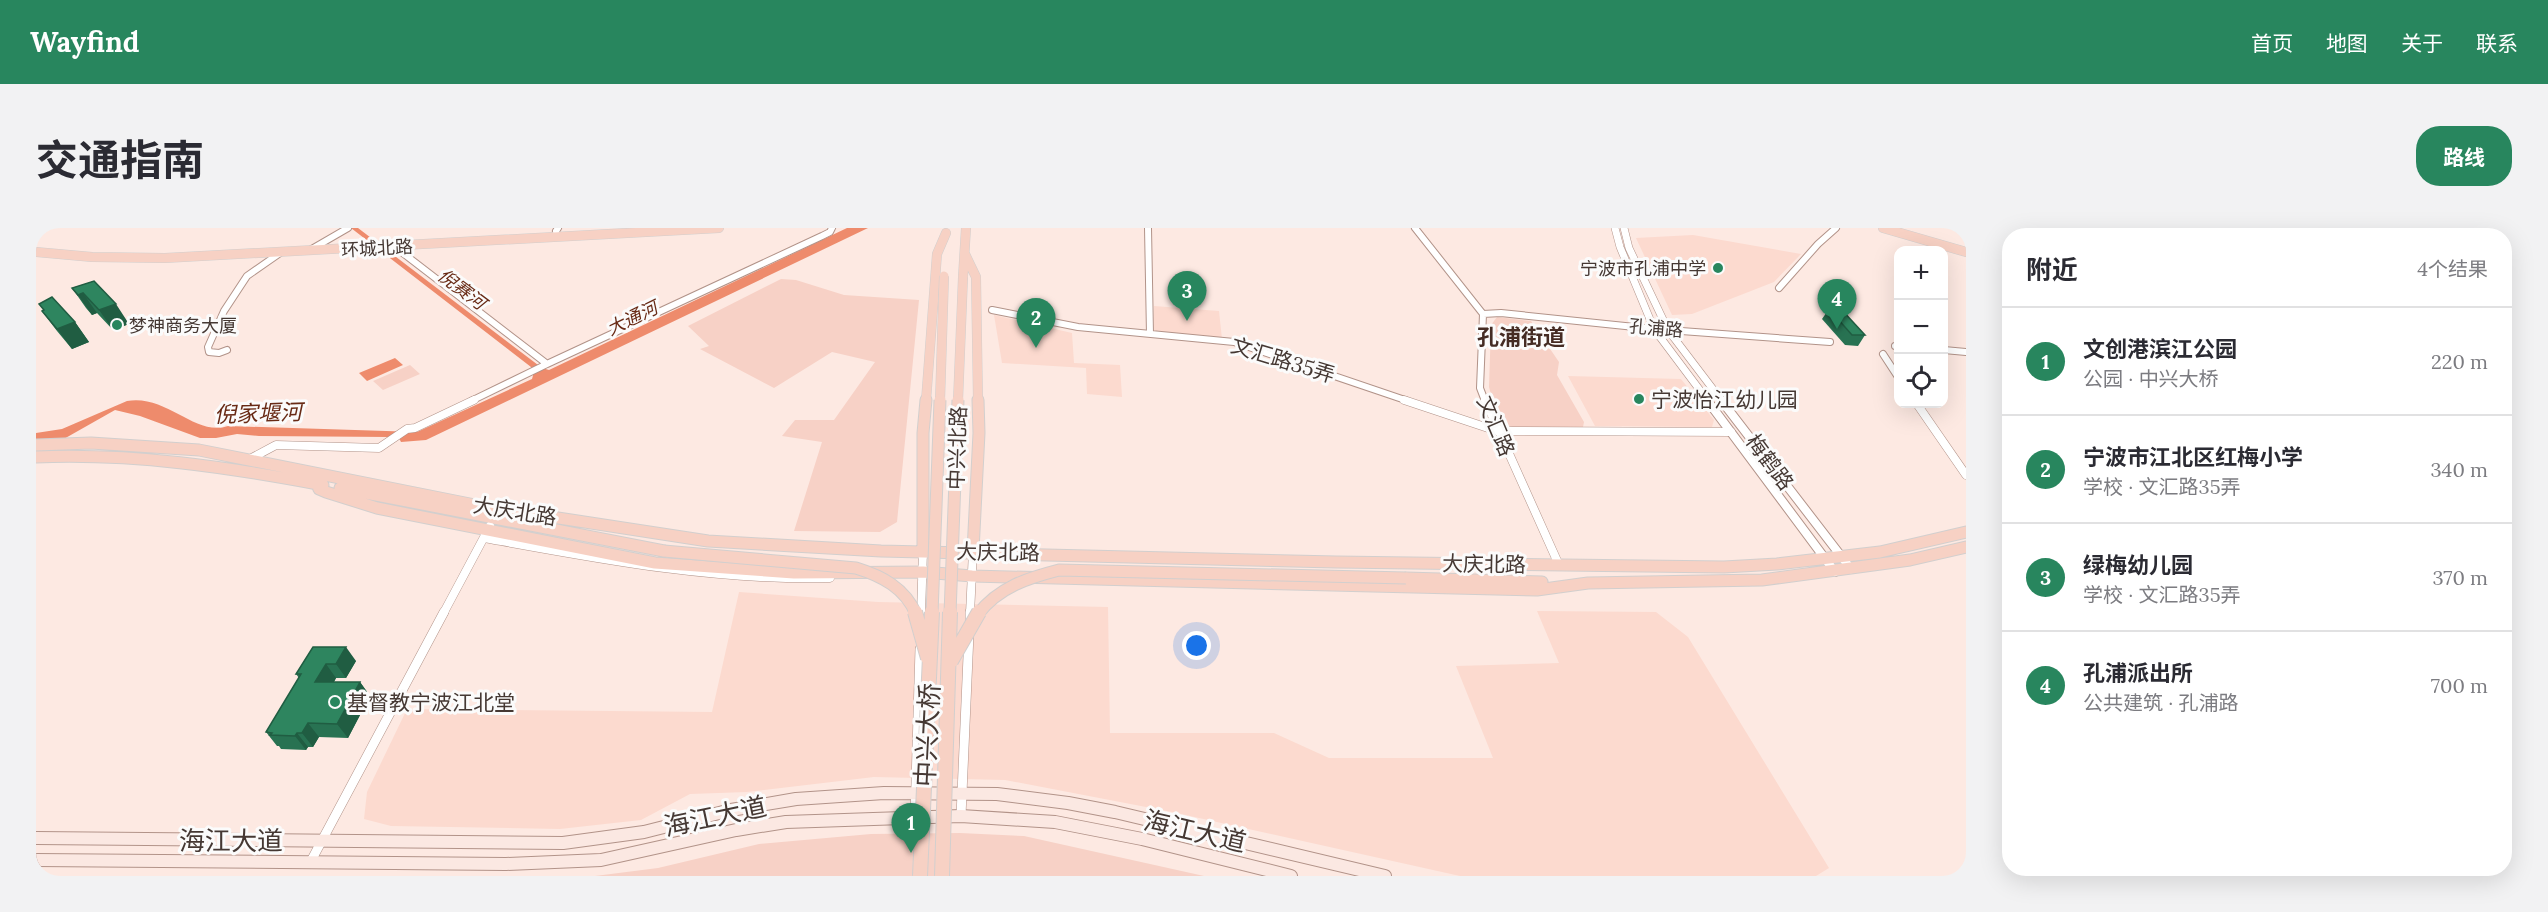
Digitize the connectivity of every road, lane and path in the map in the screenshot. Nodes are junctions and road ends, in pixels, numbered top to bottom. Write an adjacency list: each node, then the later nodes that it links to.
1 (348, 228): 17 (street)
2 (605, 228): 13 (main road, 环城北路)
3 (719, 228): 15 (main road, 环城北路)
4 (832, 228): 35 (street)
5 (966, 228): 23 (main road, 中兴北路)
6 (1148, 228): 29 (street)
7 (1415, 228): 26 (street)
8 (1615, 228): 27 (street, 梅鹤路)
9 (1624, 228): 28 (street, 梅鹤路)
10 (1836, 228): 24 (street)
11 (1883, 228): 21 (main road)
12 (1898, 228): 18 (main road)
13 (557, 229): 15 (main road, 环城北路)
14 (946, 231): 49 (main road); 59 (main road, 中兴北路, bridge)
15 (397, 243): 17 (main road, 环城北路); 20 (main road, 环城北路); 35 (street)
16 (36, 244): 17 (main road, 环城北路)
17 (318, 244): 20 (street)
18 (1966, 248)
19 (36, 252): 22 (main road, 环城北路)
20 (306, 252): 22 (main road, 环城北路)
21 (1966, 252)
22 (280, 253): 32 (street)
23 (965, 254): 50 (main road); 60 (main road, 中兴北路, bridge)
24 (1779, 288)
25 (992, 310): 29 (street, 文汇路35弄)
26 (1483, 314): 27 (street, 孔浦路); 38 (street, 文汇路)
27 (1654, 329): 28 (street, 孔浦路); 39 (street, 梅鹤路)
28 (1668, 330): 30 (street, 孔浦路); 51 (street, 梅鹤路)
29 (1150, 334): 38 (street, 文汇路35弄)
30 (1830, 342)
31 (1948, 350): 33 (street)
32 (227, 351)
33 (1966, 352)
34 (1882, 354): 36 (street)
35 (547, 364): 42 (street)
36 (1894, 370)
37 (1920, 408): 43 (street)
38 (1497, 431): 39 (street, 文汇路35弄); 53 (street, 文汇路)
39 (1731, 432): 52 (street, 梅鹤路)
40 (36, 445): 42 (main road, 大庆北路)
41 (36, 457): 44 (main road, 大庆北路)
42 (248, 460): 45 (main road, 大庆北路)
43 (1966, 475)
44 (317, 484): 45 (main road, 大庆北路); 47 (main road, 大庆北路)
45 (496, 513): 47 (street); 49 (main road, 大庆北路); 59 (main road, bridge)
46 (1966, 532): 51 (main road, 大庆北路)
47 (486, 534): 55 (main road, 大庆北路); 66 (street)
48 (1966, 547): 54 (main road, 大庆北路)
49 (923, 551): 50 (main road, 大庆北路); 55 (street)
50 (973, 551): 53 (main road, 大庆北路); 57 (street)
51 (1841, 556): 52 (main road, 大庆北路); 54 (street, 梅鹤路)
52 (1825, 558): 53 (main road, 大庆北路); 56 (street, 梅鹤路)
53 (1559, 565)
54 (1851, 569): 56 (main road, 大庆北路)
55 (923, 572): 57 (main road, 大庆北路); 61 (street)
56 (1835, 572): 58 (main road, 大庆北路)
57 (972, 576): 58 (main road, 大庆北路); 62 (street)
58 (1588, 583): 60 (main road, bridge)
59 (930, 666): 69 (main road, 中兴大桥, bridge)
60 (948, 667): 70 (main road, 中兴大桥, bridge)
61 (915, 793): 62 (main road, 海江大道); 63 (street); 66 (main road, 海江大道)
62 (961, 795): 64 (street); 72 (main road, 海江大道)
63 (915, 816): 64 (main road, 海江大道); 68 (main road, 海江大道)
64 (961, 816): 71 (main road, 海江大道)
65 (36, 838): 66 (main road, 海江大道)
66 (322, 840): 68 (street)
67 (36, 860): 68 (main road, 海江大道)
68 (311, 861)
69 (920, 876)
70 (942, 876)
71 (1291, 876)
72 (1385, 876)

